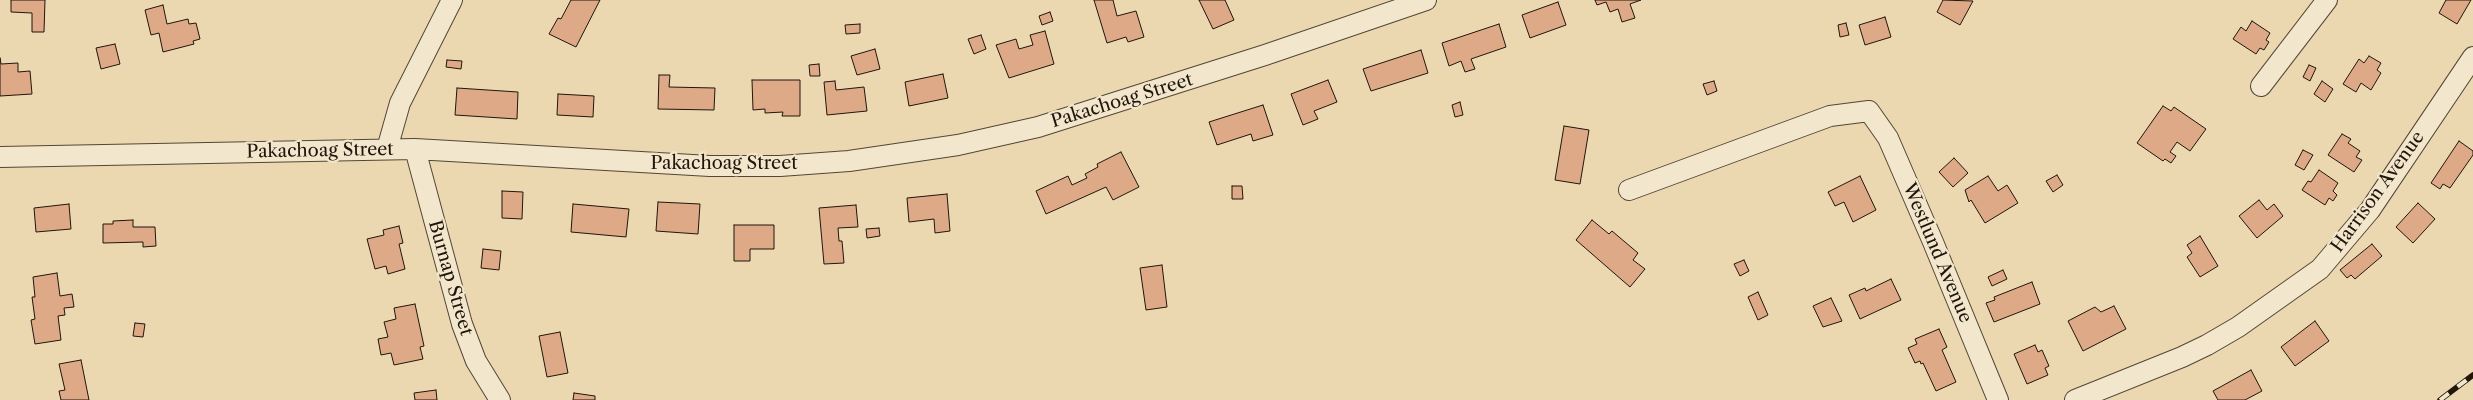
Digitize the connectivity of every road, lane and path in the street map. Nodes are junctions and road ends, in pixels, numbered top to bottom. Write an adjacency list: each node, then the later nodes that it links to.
1 (452, 0): 6 (street)
2 (1426, 0): 7 (street, Pakachoag Street)
3 (2327, 0): 5 (street)
4 (2473, 57): 12 (street, Harrison Avenue)
5 (2261, 86)
6 (387, 149): 7 (street, Pakachoag Street); 8 (street, Pakachoag Street)
7 (416, 149): 10 (street, Burnap Street)
8 (0, 156)
9 (1629, 190): 11 (street, Westlund Avenue)
10 (500, 400)
11 (1998, 400)
12 (2075, 400)

